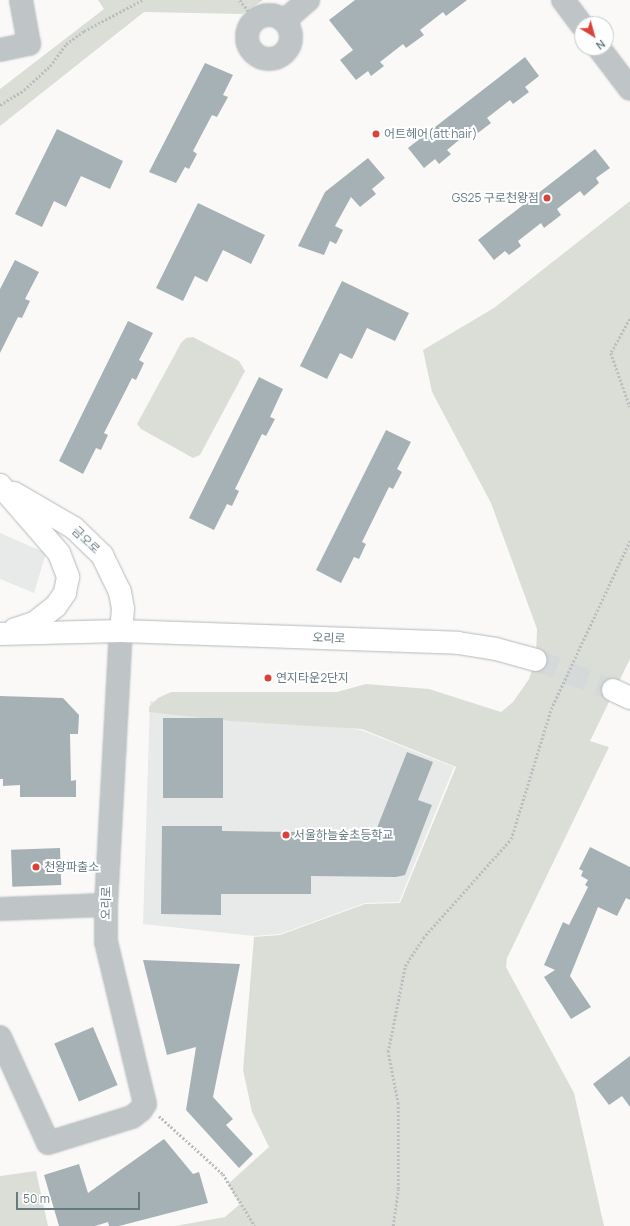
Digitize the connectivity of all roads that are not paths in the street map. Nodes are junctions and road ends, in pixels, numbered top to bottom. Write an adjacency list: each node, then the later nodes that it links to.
1 (21, 0): 6 (street)
2 (308, 0): 5 (street)
3 (563, 0): 4 (street)
4 (575, 16)
5 (284, 21): 5 (street)
6 (0, 50)
7 (605, 56): 8 (street)
8 (630, 89)
9 (0, 485): 10 (main road, 금오로); 11 (main road)
10 (121, 631): 11 (main road, 오리로); 12 (main road, 오리로); 13 (street, 오리로)
11 (0, 634)
12 (536, 660)
13 (106, 905): 14 (street); 15 (street, 오리로)
14 (0, 909)
15 (0, 1037)

